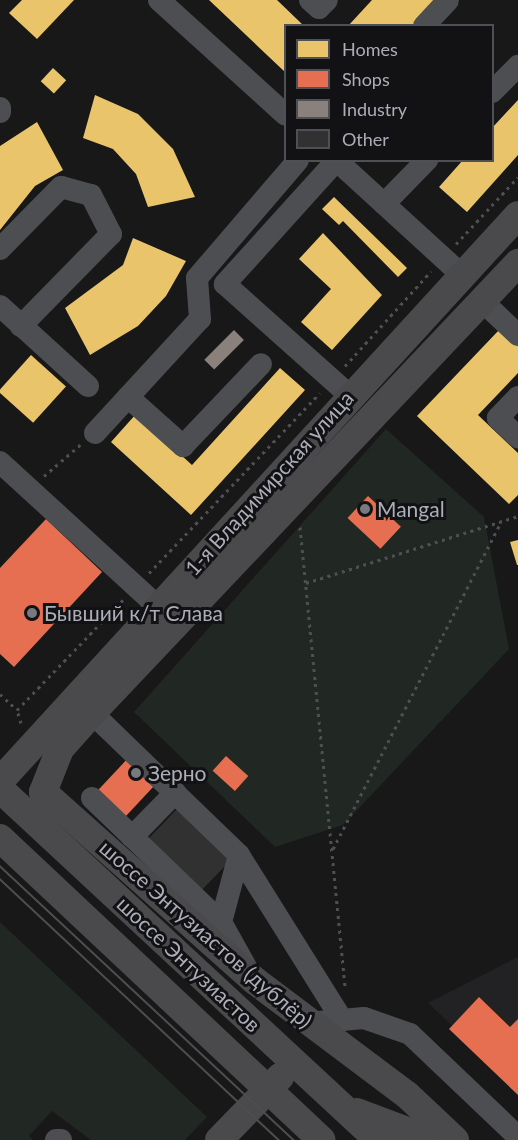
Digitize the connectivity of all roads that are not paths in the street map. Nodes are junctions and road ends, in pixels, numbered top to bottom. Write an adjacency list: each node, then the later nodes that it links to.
1 (159, 0): 10 (lane)
2 (310, 0): 3 (lane)
3 (327, 0)
4 (448, 0): 5 (lane)
5 (426, 24)
6 (518, 66): 7 (lane)
7 (494, 90)
8 (0, 108): 9 (lane)
9 (0, 112)
10 (284, 114)
11 (296, 162): 27 (lane)
12 (335, 162): 26 (lane)
13 (337, 162): 15 (lane)
14 (425, 162): 15 (lane)
15 (384, 204): 19 (lane)
16 (518, 215): 19 (main road, 1-я Владимирская улица)
17 (0, 249): 22 (lane)
18 (518, 263): 20 (main road, 1-я Владимирская улица)
19 (452, 266): 26 (main road, 1-я Владимирская улица)
20 (482, 300): 23 (lane); 33 (main road, 1-я Владимирская улица)
21 (0, 306): 22 (lane)
22 (21, 326): 25 (lane)
23 (518, 335)
24 (261, 364): 27 (lane)
25 (88, 386)
26 (340, 388): 32 (main road, 1-я Владимирская улица)
27 (128, 397): 29 (lane)
28 (518, 397): 30 (lane)
29 (94, 433)
30 (518, 437)
31 (2, 468): 32 (lane)
32 (157, 606): 34 (main road, 1-я Владимирская улица)
33 (92, 713): 36 (lane); 38 (main road, 1-я Владимирская улица)
34 (0, 781)
35 (0, 789): 38 (main road, шоссе Энтузиастов)
36 (175, 793): 39 (lane); 41 (lane)
37 (92, 798): 39 (lane)
38 (34, 802): 43 (main road, шоссе Энтузиастов (дублёр)); 46 (main road, шоссе Энтузиастов)
39 (132, 837): 42 (lane)
40 (0, 838): 47 (main road, шоссе Энтузиастов)
41 (239, 855): 42 (lane); 44 (lane)
42 (221, 922): 43 (lane)
43 (255, 981): 45 (main road, шоссе Энтузиастов (дублёр))
44 (345, 1020): 45 (lane); 49 (lane)
45 (308, 1023): 46 (main road); 56 (main road, шоссе Энтузиастов (дублёр))
46 (294, 1062): 47 (main road); 48 (main road, шоссе Энтузиастов)
47 (268, 1090): 52 (main road); 53 (main road, шоссе Энтузиастов)
48 (341, 1106): 54 (main road, шоссе Энтузиастов); 55 (main road)
49 (518, 1137)
50 (56, 1140): 51 (lane)
51 (61, 1140)
52 (219, 1140)
53 (322, 1140)
54 (378, 1140)
55 (431, 1140)
56 (455, 1140)

